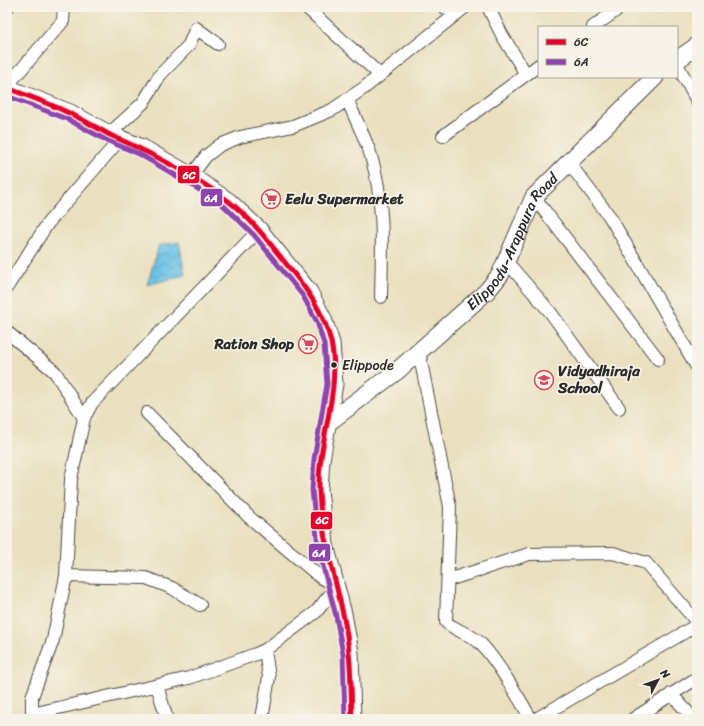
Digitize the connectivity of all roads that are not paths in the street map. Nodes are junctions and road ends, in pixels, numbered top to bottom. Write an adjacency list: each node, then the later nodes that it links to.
1 (64, 7): 16 (street)
2 (306, 7): 13 (street)
3 (444, 7): 6 (street)
4 (488, 7): 14 (street)
5 (621, 7): 7 (street)
6 (462, 10): 13 (street)
7 (594, 26)
8 (218, 44): 19 (street)
9 (697, 46): 10 (street)
10 (678, 59)
11 (538, 66): 14 (street)
12 (678, 66): 18 (street)
13 (379, 74): 17 (street)
14 (526, 74): 20 (street)
15 (654, 78): 21 (street, Elippodu-Arappura Road)
16 (7, 87): 19 (street)
17 (347, 100): 22 (street); 27 (street)
18 (697, 101)
19 (115, 136): 22 (street); 26 (street)
20 (443, 136)
21 (569, 163): 23 (street, Elippodu-Arappura Road); 31 (street)
22 (191, 176): 24 (street)
23 (534, 197): 25 (street, Elippodu-Arappura Road); 30 (street)
24 (259, 230): 32 (street); 36 (street)
25 (506, 261): 29 (street, Elippodu-Arappura Road); 34 (street)
26 (7, 287)
27 (381, 297)
28 (7, 332): 36 (street)
29 (419, 352): 33 (street, Elippodu-Arappura Road); 39 (street)
30 (658, 359)
31 (697, 367)
32 (334, 384): 33 (street); 37 (street)
33 (361, 398): 37 (street, Elippodu-Arappura Road)
34 (619, 408)
35 (147, 413): 40 (street)
36 (84, 418): 38 (street)
37 (329, 422): 40 (street)
38 (66, 576): 41 (street); 48 (street)
39 (448, 580): 42 (street); 52 (street)
40 (337, 586): 44 (street); 51 (street)
41 (200, 605)
42 (697, 622)
43 (697, 625): 53 (street)
44 (265, 650): 46 (street); 50 (street)
45 (697, 678): 47 (street)
46 (156, 686): 48 (street); 49 (street)
47 (671, 694): 54 (street); 55 (street)
48 (34, 716)
49 (167, 719)
50 (262, 719)
51 (352, 719)
52 (531, 719)
53 (536, 719)
54 (633, 719)
55 (694, 719)

